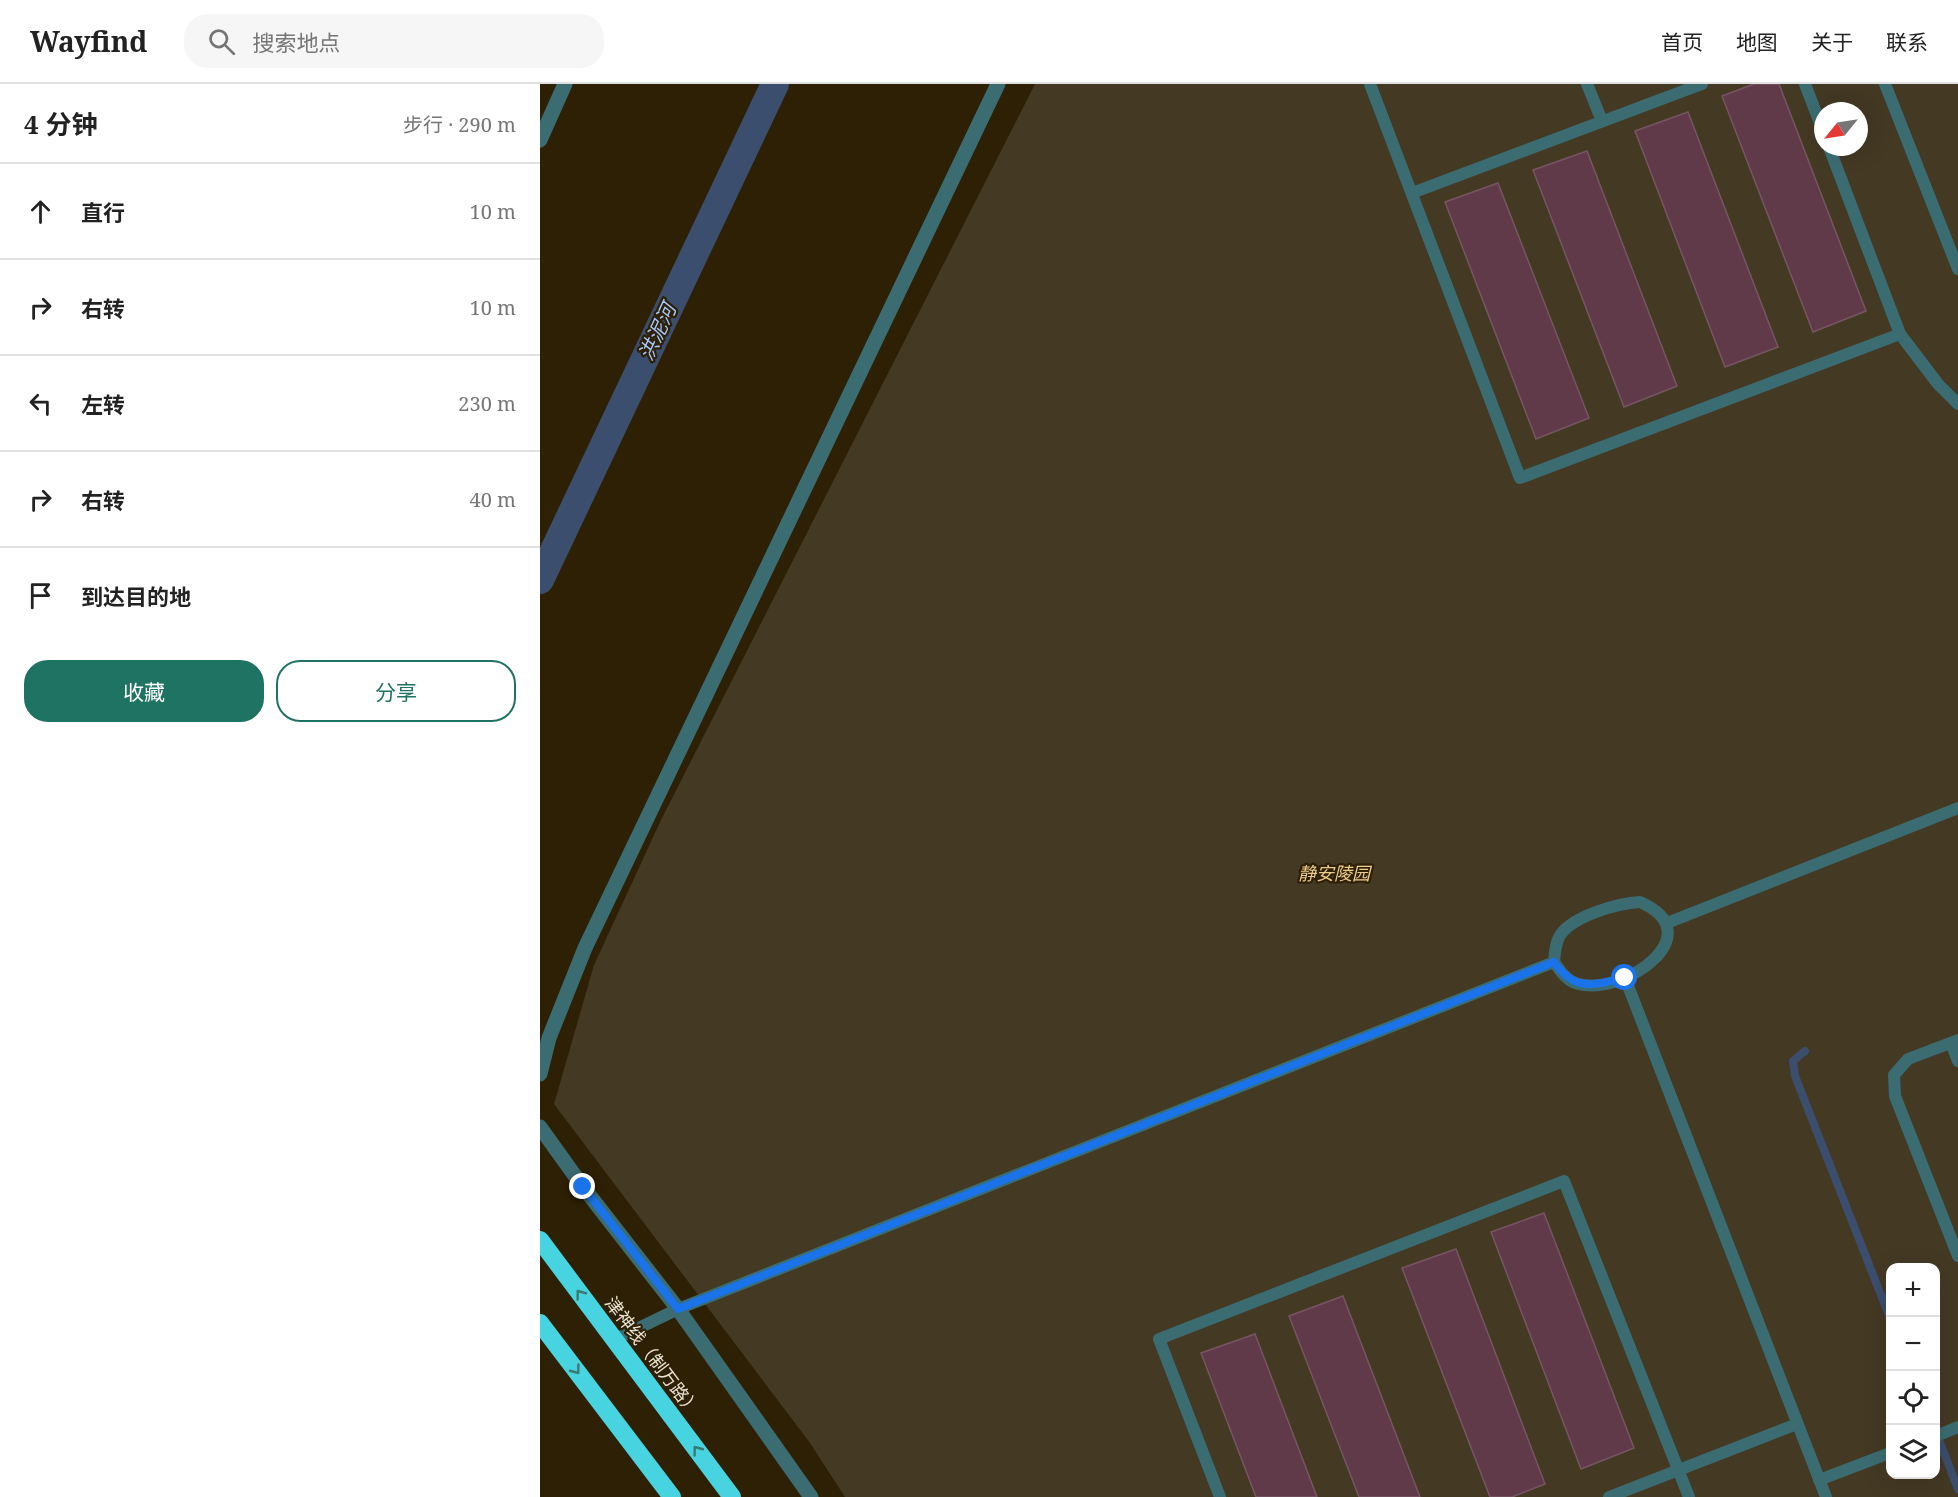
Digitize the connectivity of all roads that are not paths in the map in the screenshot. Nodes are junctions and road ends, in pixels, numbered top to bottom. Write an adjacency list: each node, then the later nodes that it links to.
1 (566, 84): 10 (street)
2 (998, 84): 22 (street)
3 (1370, 84): 12 (lane)
4 (1587, 84): 9 (lane)
5 (1702, 84): 9 (lane)
6 (1805, 84): 8 (lane)
7 (1885, 84): 13 (lane)
8 (1814, 108)
9 (1602, 122): 12 (lane)
10 (540, 140)
11 (1832, 156): 14 (lane)
12 (1412, 193): 14 (lane)
13 (1958, 269)
14 (1900, 334): 15 (lane)
15 (1958, 404)
16 (1958, 808): 17 (lane)
17 (1667, 923): 18 (lane); 19 (lane)
18 (1554, 962): 19 (lane); 26 (lane)
19 (1625, 978): 29 (lane)
20 (1954, 1041): 21 (lane); 25 (lane)
21 (1958, 1060)
22 (540, 1074)
23 (540, 1127): 26 (street)
24 (540, 1240): 28 (highway, 津神线（制万路）, one-way to 24)
25 (1958, 1256)
26 (678, 1309): 28 (lane); 37 (street)
27 (540, 1323): 35 (highway, one-way to 35)
28 (614, 1340): 36 (highway, 津神线（制万路）, one-way to 28)
29 (1797, 1424): 33 (lane); 34 (lane)
30 (1958, 1427): 31 (lane)
31 (1940, 1434)
32 (1886, 1455): 34 (lane)
33 (1678, 1470): 38 (lane); 39 (lane); 40 (lane)
34 (1819, 1480): 41 (lane)
35 (672, 1497)
36 (732, 1497)
37 (811, 1497)
38 (1220, 1497)
39 (1609, 1497)
40 (1689, 1497)
41 (1826, 1497)

